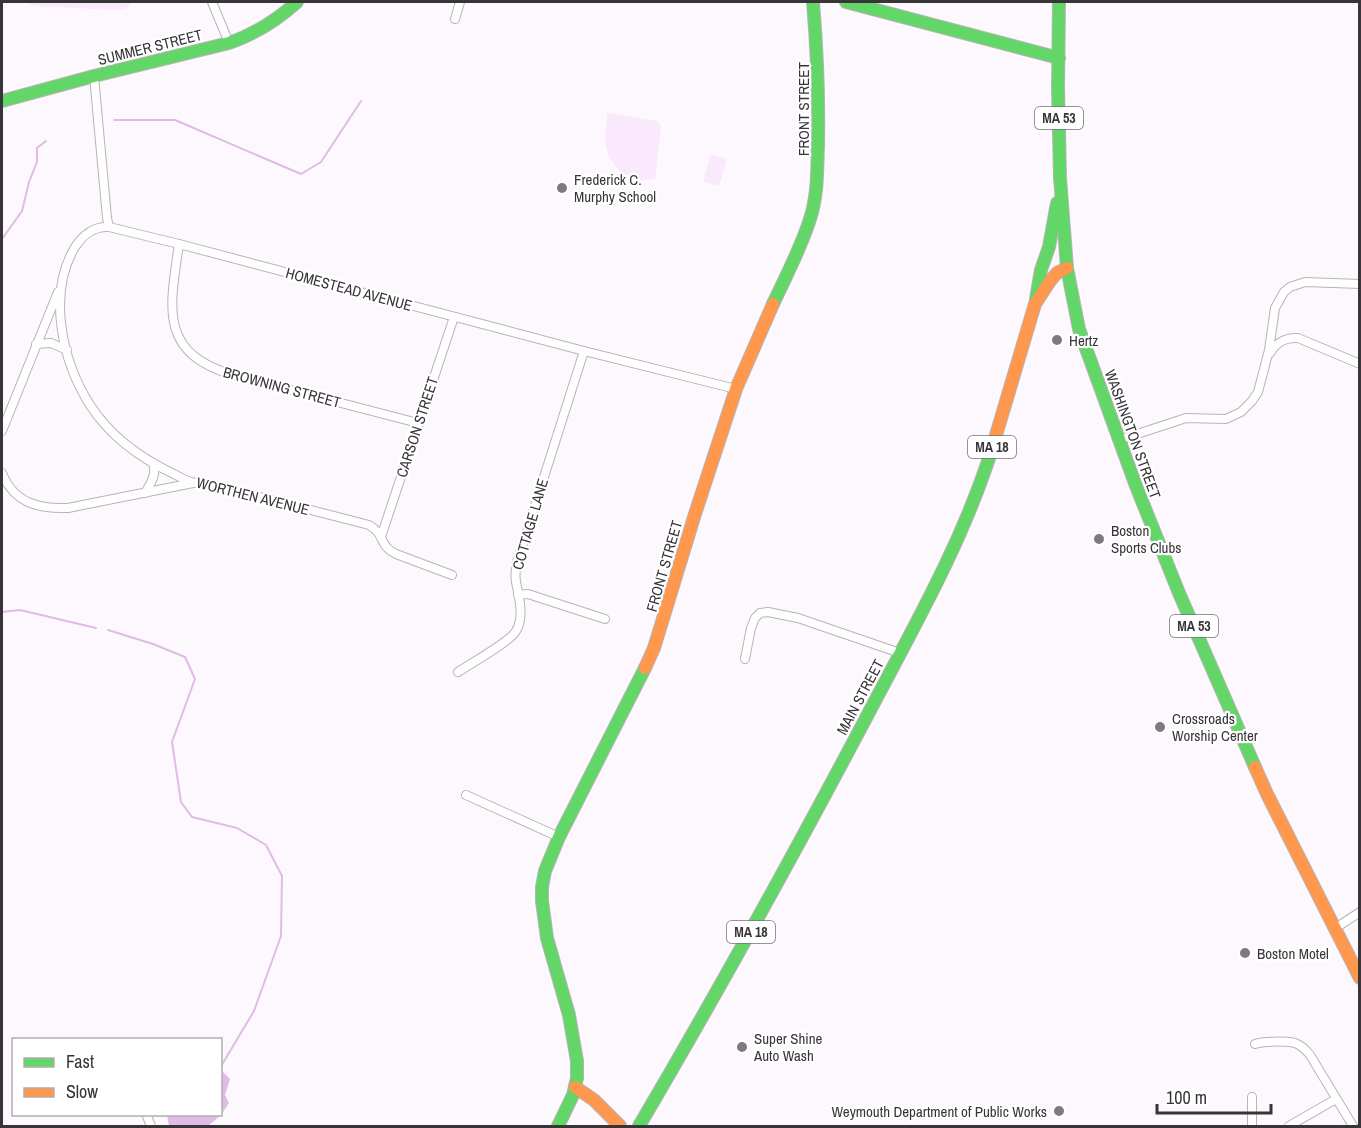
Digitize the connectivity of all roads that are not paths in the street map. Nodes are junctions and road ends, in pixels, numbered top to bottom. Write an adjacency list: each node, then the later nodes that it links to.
1 (212, 2): 8 (street)
2 (297, 2): 8 (main road, SUMMER STREET)
3 (460, 2): 7 (street)
4 (813, 2): 26 (main road, FRONT STREET)
5 (846, 2): 9 (main road)
6 (1059, 2): 9 (main road, WASHINGTON STREET / MA 53)
7 (455, 19)
8 (229, 43): 10 (main road, SUMMER STREET)
9 (1059, 58): 12 (main road, WASHINGTON STREET / MA 53)
10 (94, 76): 11 (main road, SUMMER STREET); 13 (street)
11 (2, 101)
12 (1060, 178): 15 (main road, WASHINGTON STREET / MA 53); 16 (main road)
13 (108, 227): 14 (street, HOMESTEAD AVENUE); 18 (street, WORTHEN AVENUE)
14 (179, 244): 20 (street, HOMESTEAD AVENUE); 27 (street, BROWNING STREET)
15 (1067, 264): 16 (main road); 19 (main road, MAIN STREET / MA 18); 29 (main road, WASHINGTON STREET / MA 53)
16 (1039, 279): 19 (main road, MA 18)
17 (1359, 284): 24 (street)
18 (61, 286): 21 (street); 22 (street, WORTHEN AVENUE)
19 (1035, 304): 38 (main road, MAIN STREET / MA 18)
20 (453, 317): 23 (street, HOMESTEAD AVENUE); 27 (street, CARSON STREET)
21 (36, 344): 22 (street); 28 (street)
22 (67, 350): 30 (street, WORTHEN AVENUE)
23 (584, 351): 26 (street, HOMESTEAD AVENUE); 36 (street, COTTAGE LANE)
24 (1267, 358): 25 (street); 29 (street)
25 (1359, 364)
26 (736, 389): 42 (main road, FRONT STREET)
27 (418, 423): 34 (street, CARSON STREET)
28 (2, 431)
29 (1119, 440): 44 (main road, WASHINGTON STREET / MA 53)
30 (153, 463): 32 (street, WORTHEN AVENUE); 33 (street)
31 (2, 473): 33 (street)
32 (195, 483): 33 (street); 34 (street, WORTHEN AVENUE)
33 (145, 493)
34 (381, 537): 35 (street, WORTHEN AVENUE)
35 (452, 575)
36 (518, 595): 37 (street); 40 (street, COTTAGE LANE)
37 (605, 619)
38 (900, 653): 39 (street); 52 (main road, MAIN STREET / MA 18)
39 (745, 659)
40 (458, 672)
41 (466, 795): 42 (street)
42 (559, 837): 47 (main road, FRONT STREET)
43 (1359, 912): 44 (street)
44 (1334, 929): 45 (main road, WASHINGTON STREET / MA 53)
45 (1359, 974)
46 (1254, 1044): 49 (street)
47 (575, 1087): 50 (main road, FRONT STREET); 51 (main road)
48 (1252, 1097): 53 (street)
49 (1336, 1099): 54 (street); 55 (street)
50 (558, 1126)
51 (620, 1126)
52 (639, 1126)
53 (1252, 1126)
54 (1289, 1126)
55 (1353, 1126)

